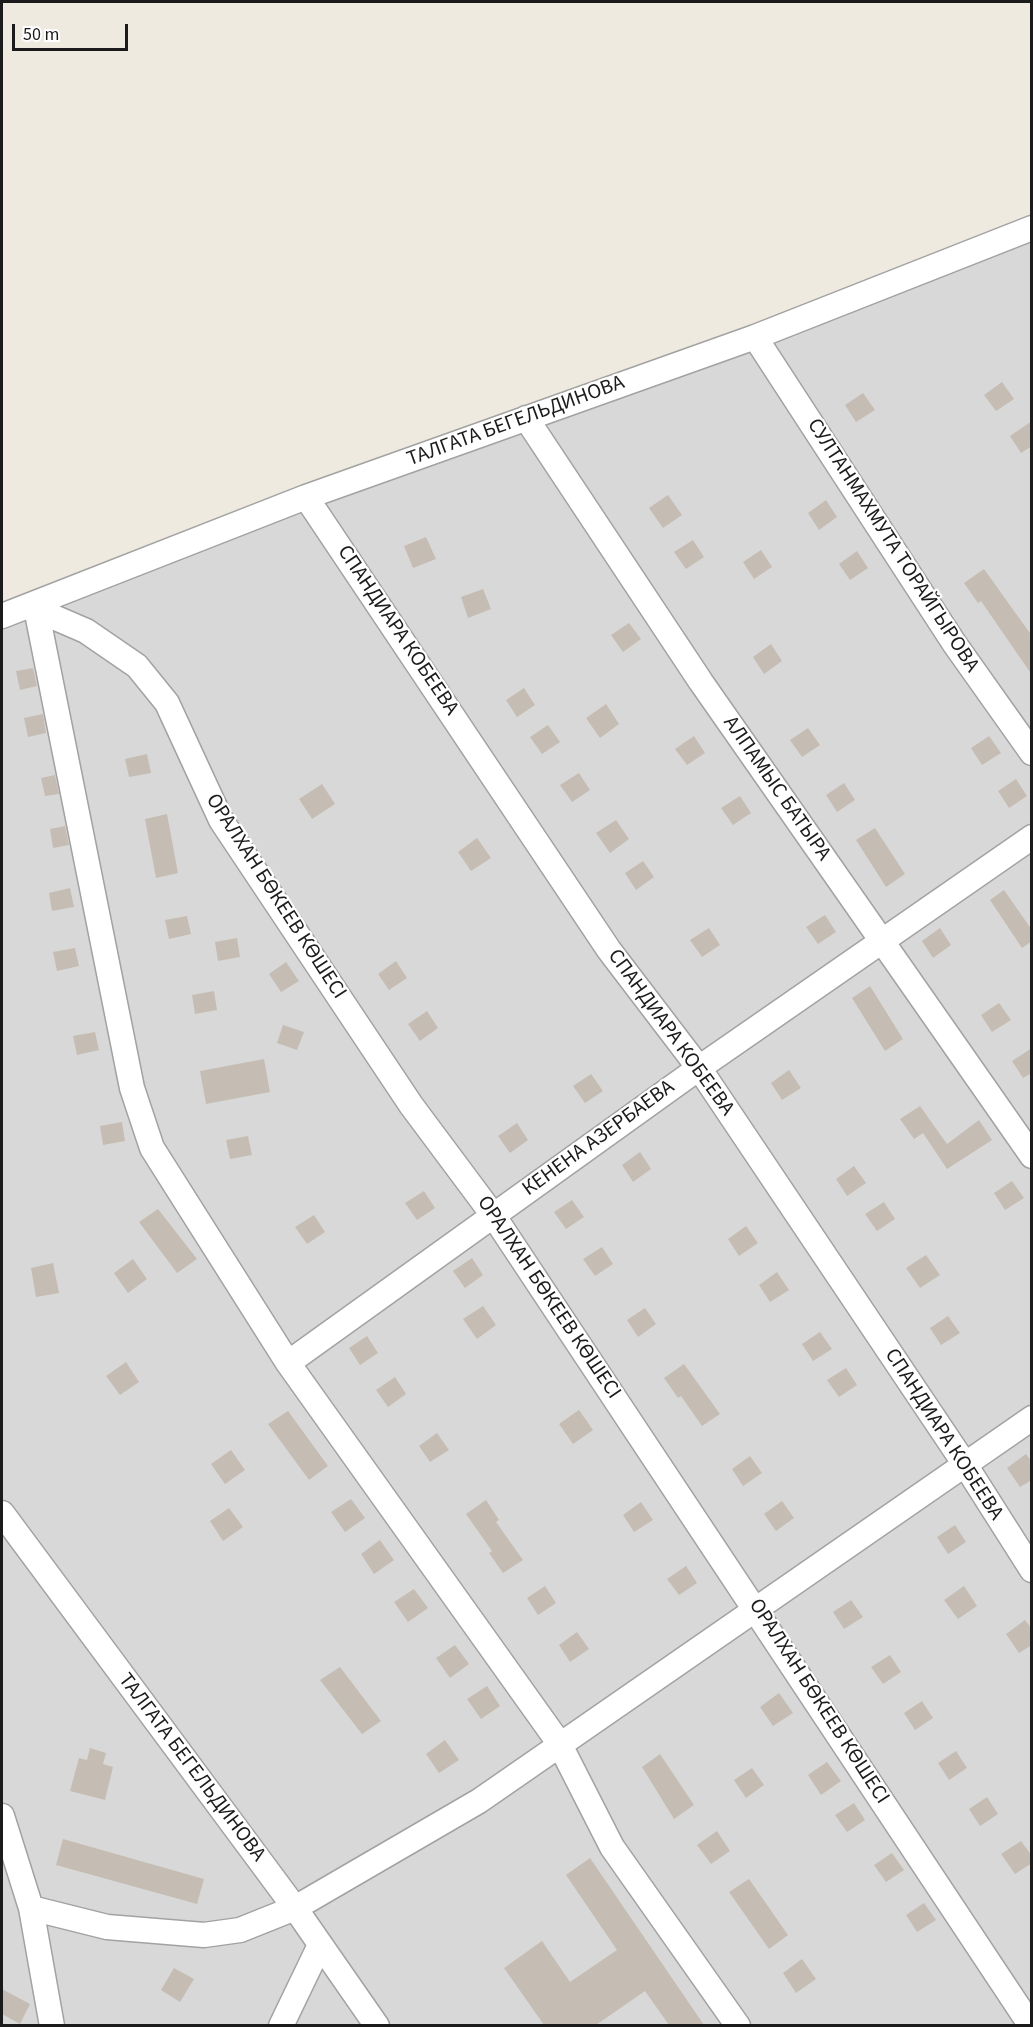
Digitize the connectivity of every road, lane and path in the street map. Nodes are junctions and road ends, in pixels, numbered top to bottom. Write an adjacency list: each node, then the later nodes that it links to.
1 (1032, 228): 2 (street, ТАЛГАТА БЕГЕЛЬДИНОВА)
2 (755, 337): 3 (street, ТАЛГАТА БЕГЕЛЬДИНОВА); 7 (street, СУЛТАНМАХМУТА ТОРАЙГЫРОВА)
3 (526, 418): 4 (street, ТАЛГАТА БЕГЕЛЬДИНОВА); 9 (street, АЛПАМЫС БАТЫРА)
4 (306, 497): 5 (street, ТАЛГАТА БЕГЕЛЬДИНОВА); 10 (street, СПАНДИАРА КОБЕЕВА)
5 (35, 606): 6 (street, ТАЛГАТА БЕГЕЛЬДИНОВА); 12 (street, ОРАЛХАН БӨКЕЕВ КӨШЕСІ); 13 (street)
6 (2, 616)
7 (1032, 753)
8 (1032, 837): 9 (street, КЕНЕНА АЗЕРБАЕВА)
9 (882, 939): 10 (street, КЕНЕНА АЗЕРБАЕВА); 11 (street, АЛПАМЫС БАТЫРА)
10 (699, 1068): 12 (street, КЕНЕНА АЗЕРБАЕВА); 15 (street, СПАНДИАРА КОБЕЕВА)
11 (1032, 1156)
12 (494, 1215): 13 (street, КЕНЕНА АЗЕРБАЕВА); 18 (street, ОРАЛХАН БӨКЕЕВ КӨШЕСІ)
13 (288, 1362): 19 (street)
14 (1032, 1418): 15 (street)
15 (963, 1463): 17 (street, СПАНДИАРА КОБЕЕВА); 18 (street)
16 (2, 1513): 22 (street, ТАЛГАТА БЕГЕЛЬДИНОВА)
17 (1032, 1570)
18 (756, 1608): 19 (street); 28 (street, ОРАЛХАН БӨКЕЕВ КӨШЕСІ)
19 (559, 1743): 22 (street); 27 (street)
20 (2, 1816): 21 (street)
21 (31, 1908): 22 (street); 24 (street)
22 (295, 1908): 23 (street, ТАЛГАТА БЕГЕЛЬДИНОВА)
23 (320, 1945): 25 (street); 26 (street, ТАЛГАТА БЕГЕЛЬДИНОВА)
24 (52, 2025)
25 (281, 2025)
26 (377, 2025)
27 (738, 2025)
28 (1031, 2025)

